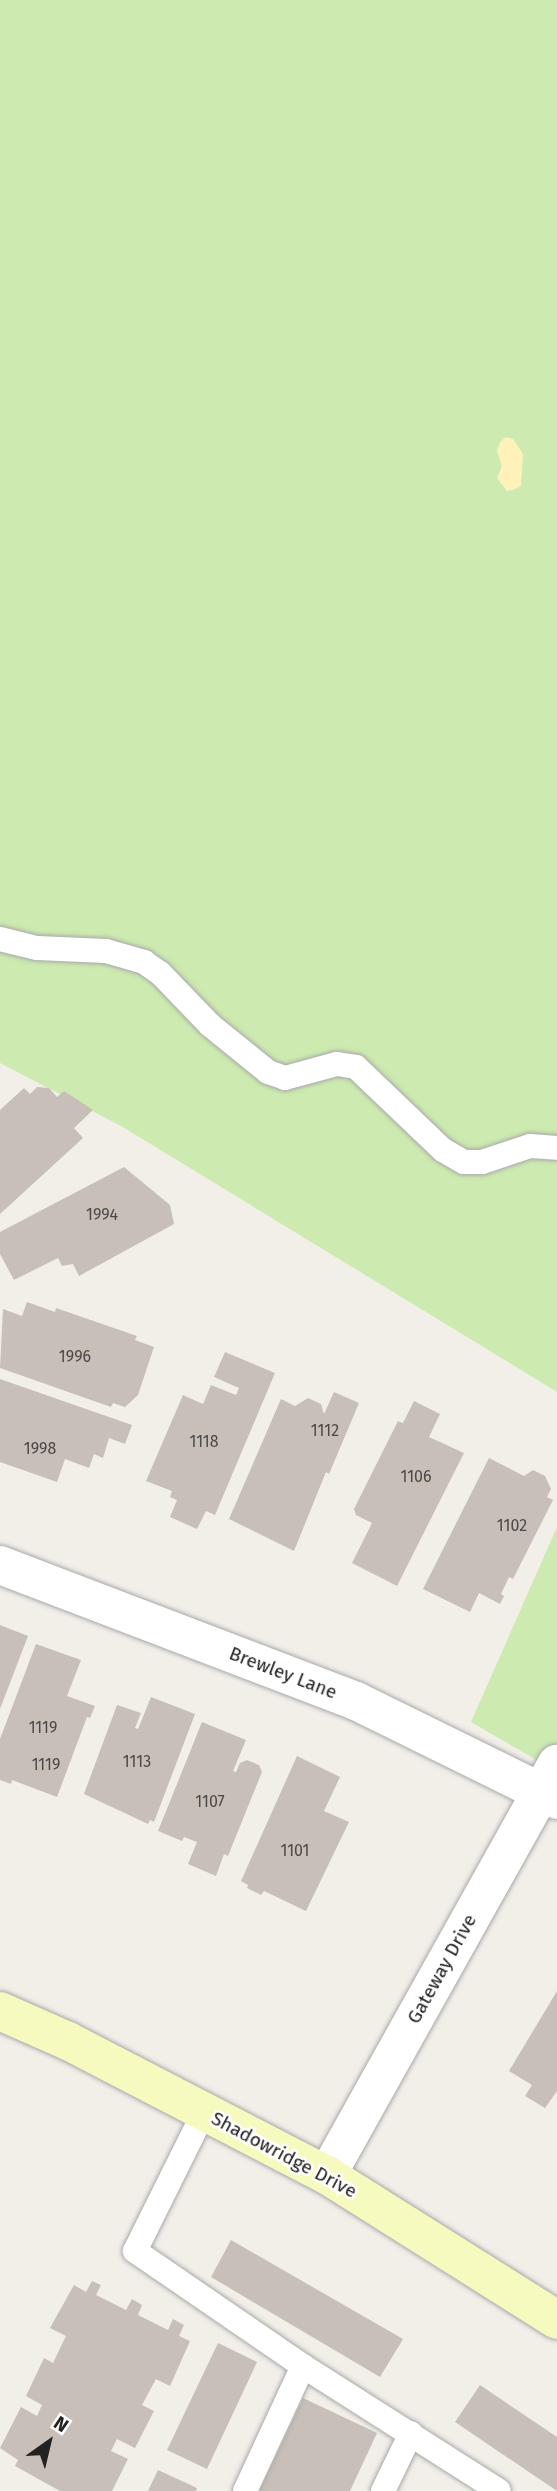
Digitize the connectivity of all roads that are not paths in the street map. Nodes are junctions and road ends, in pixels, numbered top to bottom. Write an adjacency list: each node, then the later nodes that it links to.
1 (0, 939): 2 (lane)
2 (557, 1148)
3 (0, 1565): 4 (street, Brewley Lane)
4 (551, 1785): 7 (street, Gateway Drive)
5 (0, 2011): 6 (main road, Shadowridge Drive)
6 (204, 2112): 7 (main road, Shadowridge Drive); 9 (lane)
7 (327, 2175): 8 (main road, Shadowridge Drive)
8 (557, 2320)
9 (303, 2366): 10 (lane); 11 (lane)
10 (411, 2433): 12 (lane); 13 (lane)
11 (245, 2491)
12 (383, 2491)
13 (499, 2491)

